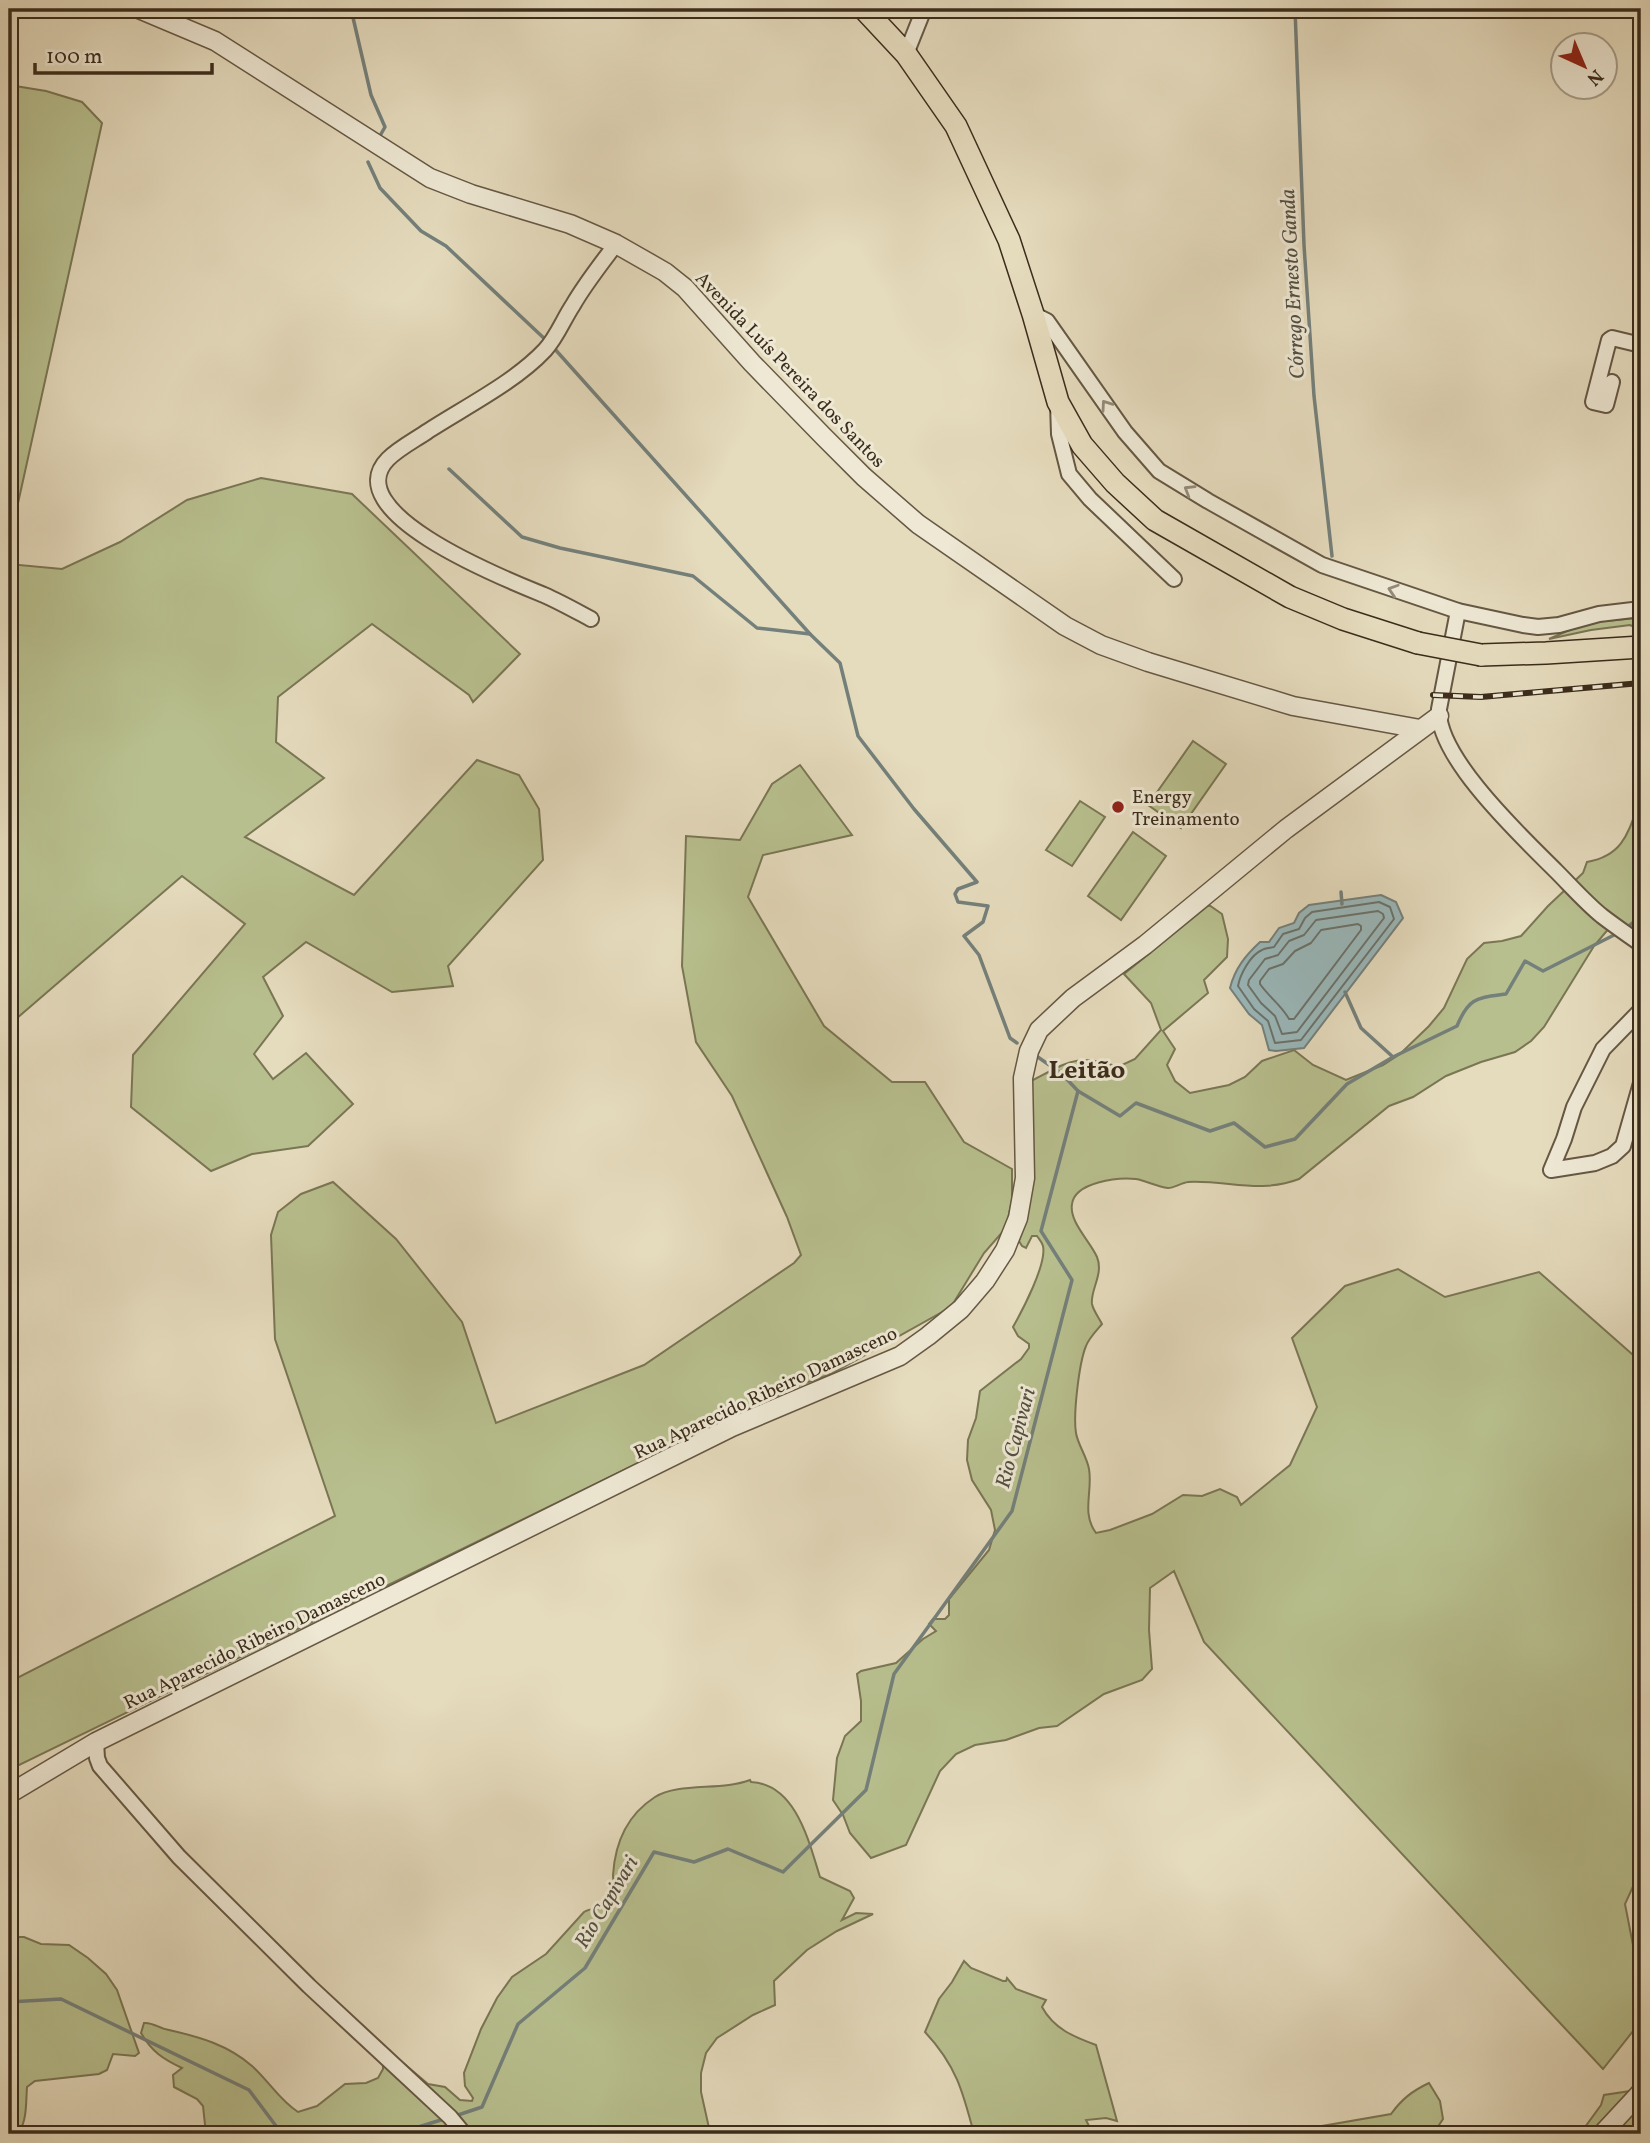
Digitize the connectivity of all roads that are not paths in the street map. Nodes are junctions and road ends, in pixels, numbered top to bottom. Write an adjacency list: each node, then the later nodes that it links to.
1 (139, 9): 5 (street, Avenida Luís Pereira dos Santos)
2 (864, 9): 4 (main road)
3 (924, 9): 4 (street)
4 (906, 54): 6 (main road)
5 (615, 244): 15 (street); 18 (street, Avenida Luís Pereira dos Santos)
6 (1033, 314): 9 (main road); 14 (street, one-way to 6)
7 (1641, 345): 8 (street)
8 (1612, 382)
9 (1058, 402): 10 (main road); 11 (street)
10 (1102, 469): 11 (street); 16 (main road, bridge)
11 (1069, 474): 12 (street)
12 (1174, 579)
13 (1641, 609): 14 (street)
14 (1458, 611): 17 (street)
15 (591, 619)
16 (1641, 647)
17 (1439, 712): 18 (street, Rua Aparecido Ribeiro Damasceno); 19 (street)
18 (1420, 729): 22 (street, Rua Aparecido Ribeiro Damasceno)
19 (1636, 941)
20 (1641, 1010): 21 (street)
21 (1641, 1083)
22 (96, 1742): 23 (street, Rua Aparecido Ribeiro Damasceno); 25 (street)
23 (9, 1794)
24 (1641, 2092): 26 (street)
25 (464, 2134)
26 (1602, 2134)

